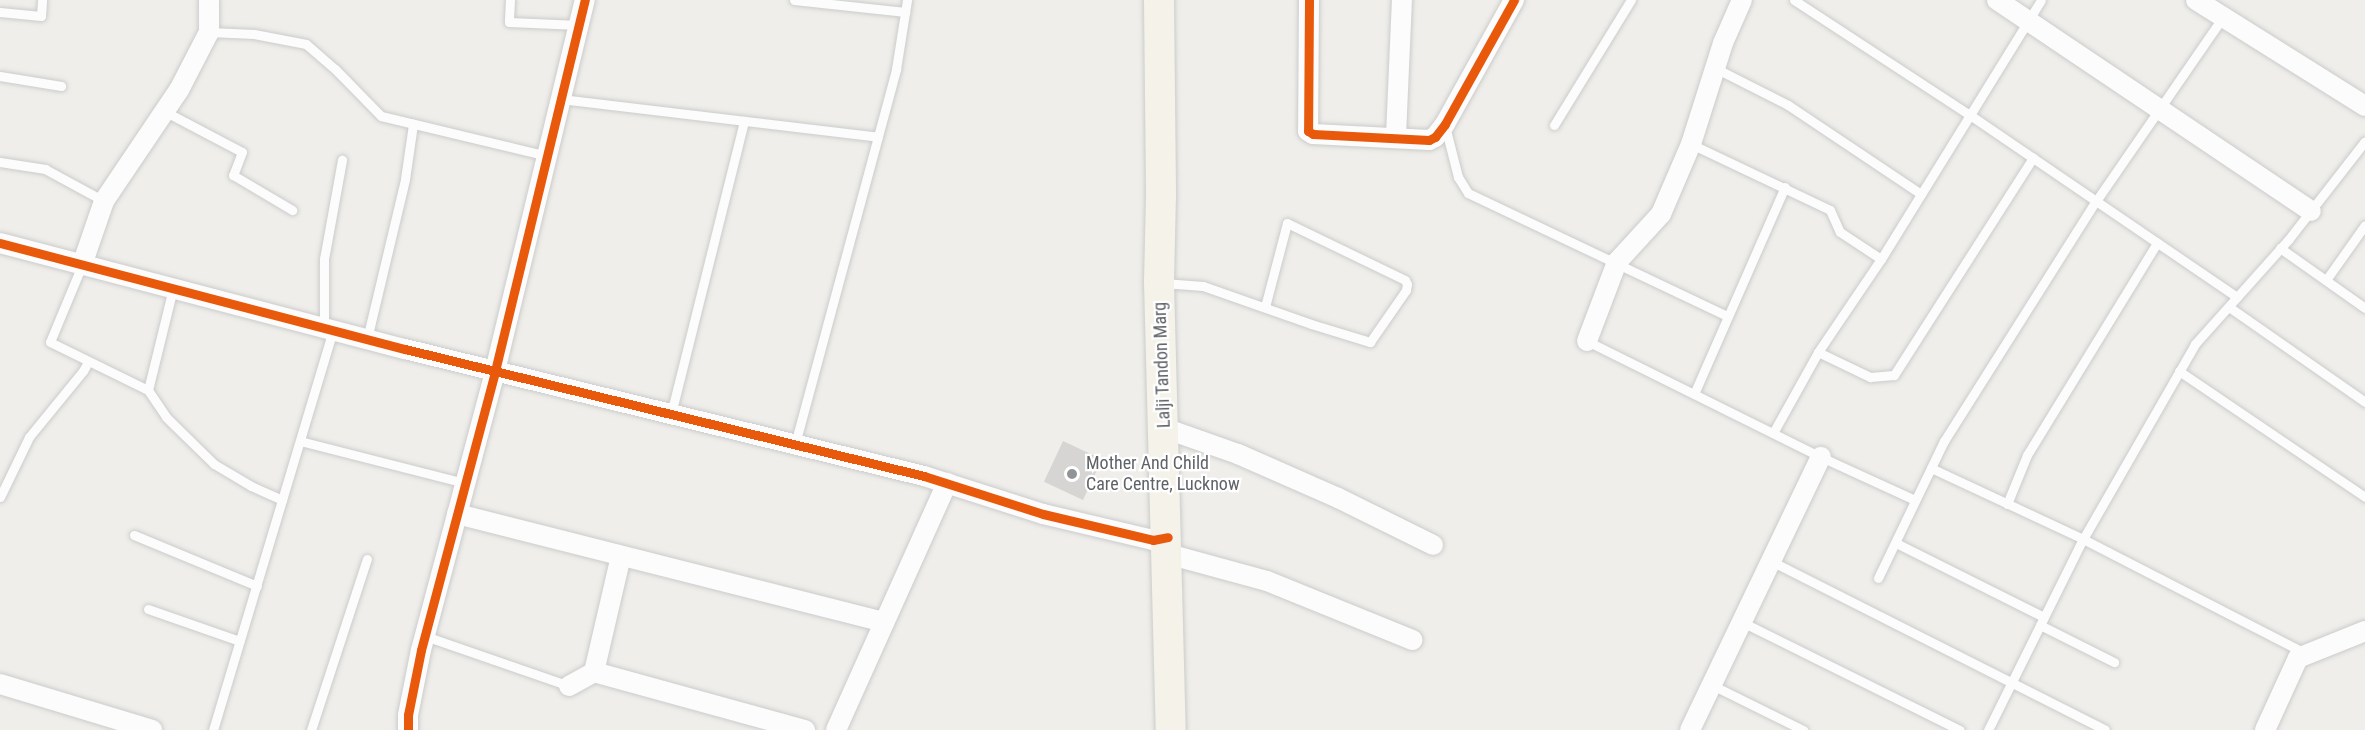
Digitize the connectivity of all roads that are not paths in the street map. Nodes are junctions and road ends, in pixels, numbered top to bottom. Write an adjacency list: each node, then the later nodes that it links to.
1 (42, 0): 18 (lane)
2 (209, 0): 23 (street)
3 (510, 0): 22 (lane)
4 (585, 0): 22 (street)
5 (794, 0): 19 (lane)
6 (907, 0): 19 (lane)
7 (1146, 0): 58 (main road, Lalji Tandon Marg)
8 (1159, 0): 58 (main road, Lalji Tandon Marg)
9 (1309, 0): 36 (street)
10 (1402, 0): 36 (street)
11 (1514, 0): 34 (street)
12 (1631, 0): 35 (lane)
13 (1742, 0): 24 (street)
14 (1794, 0): 31 (lane)
15 (1997, 0): 21 (street)
16 (2041, 0): 21 (lane)
17 (2196, 0): 20 (street)
18 (0, 12)
19 (905, 12): 37 (lane)
20 (2223, 17): 28 (street); 29 (lane)
21 (2029, 20): 29 (street); 31 (lane)
22 (579, 25): 27 (street)
23 (209, 32): 30 (street); 33 (lane)
24 (1715, 68): 39 (street); 45 (lane)
25 (0, 76): 26 (lane)
26 (61, 86)
27 (561, 99): 32 (lane); 40 (street)
28 (2365, 106)
29 (2160, 109): 47 (lane); 49 (street)
30 (164, 111): 46 (street); 48 (lane)
31 (1970, 115): 41 (lane); 45 (lane)
32 (744, 121): 37 (lane); 75 (lane)
33 (413, 124): 40 (lane); 66 (lane)
34 (1445, 124): 36 (street); 55 (lane)
35 (1554, 125)
36 (1396, 136)
37 (878, 137): 79 (lane)
38 (2365, 141): 49 (lane)
39 (1691, 144): 44 (lane); 55 (street)
40 (547, 156): 70 (street)
41 (2033, 158): 47 (lane); 68 (lane)
42 (342, 160): 65 (lane)
43 (0, 162): 46 (lane)
44 (1785, 187): 54 (lane); 64 (lane)
45 (1922, 194): 54 (lane)
46 (104, 201): 56 (street)
47 (2096, 201): 52 (lane); 81 (lane)
48 (292, 210)
49 (2311, 211): 53 (lane)
50 (2365, 225): 57 (lane)
51 (0, 243): 56 (street)
52 (2157, 243): 60 (lane); 88 (lane)
53 (2280, 248): 57 (lane); 60 (lane)
54 (1881, 259): 68 (lane)
55 (1617, 262): 64 (lane); 67 (street)
56 (82, 265): 59 (street); 69 (lane)
57 (2326, 280): 63 (lane)
58 (1154, 284): 61 (lane); 76 (main road, Lalji Tandon Marg); 93 (main road, Lalji Tandon Marg)
59 (173, 288): 65 (street); 72 (lane)
60 (2237, 297): 62 (lane)
61 (1264, 307): 61 (lane)
62 (2229, 307): 71 (lane); 74 (lane)
63 (2365, 308)
64 (1727, 316): 73 (lane)
65 (329, 329): 66 (street); 78 (lane)
66 (367, 339): 70 (street)
67 (1587, 341): 73 (lane)
68 (1818, 352): 77 (lane)
69 (88, 362): 72 (lane); 84 (lane)
70 (495, 370): 75 (street); 82 (street)
71 (2179, 371): 85 (lane); 91 (lane)
72 (148, 390): 86 (lane)
73 (1694, 394): 77 (lane)
74 (2365, 402)
75 (671, 414): 79 (street)
76 (1164, 429): 93 (main road, Lalji Tandon Marg); 94 (street)
77 (1773, 433): 80 (lane)
78 (300, 441): 82 (lane); 86 (lane)
79 (795, 444): 83 (street)
80 (1821, 457): 87 (lane); 97 (street)
81 (1930, 468): 87 (lane); 88 (lane)
82 (465, 483): 89 (street)
83 (947, 483): 93 (street); 102 (street)
84 (0, 497)
85 (2365, 497)
86 (282, 500): 99 (lane)
87 (1915, 500): 92 (lane)
88 (2007, 504): 91 (lane)
89 (457, 514): 95 (street); 105 (street)
90 (134, 535): 99 (lane)
91 (2083, 539): 101 (lane); 108 (lane)
92 (1896, 543): 98 (lane); 101 (lane)
93 (1163, 544): 106 (street); 121 (main road, Lalji Tandon Marg); 122 (main road, Lalji Tandon Marg)
94 (1433, 545)
95 (621, 556): 102 (street); 110 (street)
96 (367, 559): 117 (lane)
97 (1771, 561): 103 (street); 111 (lane)
98 (1878, 578)
99 (257, 586): 107 (lane)
100 (148, 609): 107 (lane)
101 (2042, 621): 109 (lane); 111 (lane)
102 (884, 622): 120 (street)
103 (1742, 622): 113 (street); 125 (lane)
104 (2365, 631): 108 (street)
105 (425, 636): 114 (lane); 118 (street)
106 (1412, 640)
107 (240, 641): 116 (lane)
108 (2306, 654): 128 (street)
109 (2114, 662)
110 (594, 672): 114 (street); 119 (street)
111 (2012, 681): 126 (lane); 127 (lane)
112 (0, 684): 115 (street)
113 (1712, 685): 123 (street); 124 (lane)
114 (569, 686)
115 (144, 729)
116 (213, 730)
117 (311, 730)
118 (408, 730)
119 (805, 730)
120 (836, 730)
121 (1157, 730)
122 (1171, 730)
123 (1690, 730)
124 (1803, 730)
125 (1960, 730)
126 (1988, 730)
127 (2104, 730)
128 (2265, 730)

